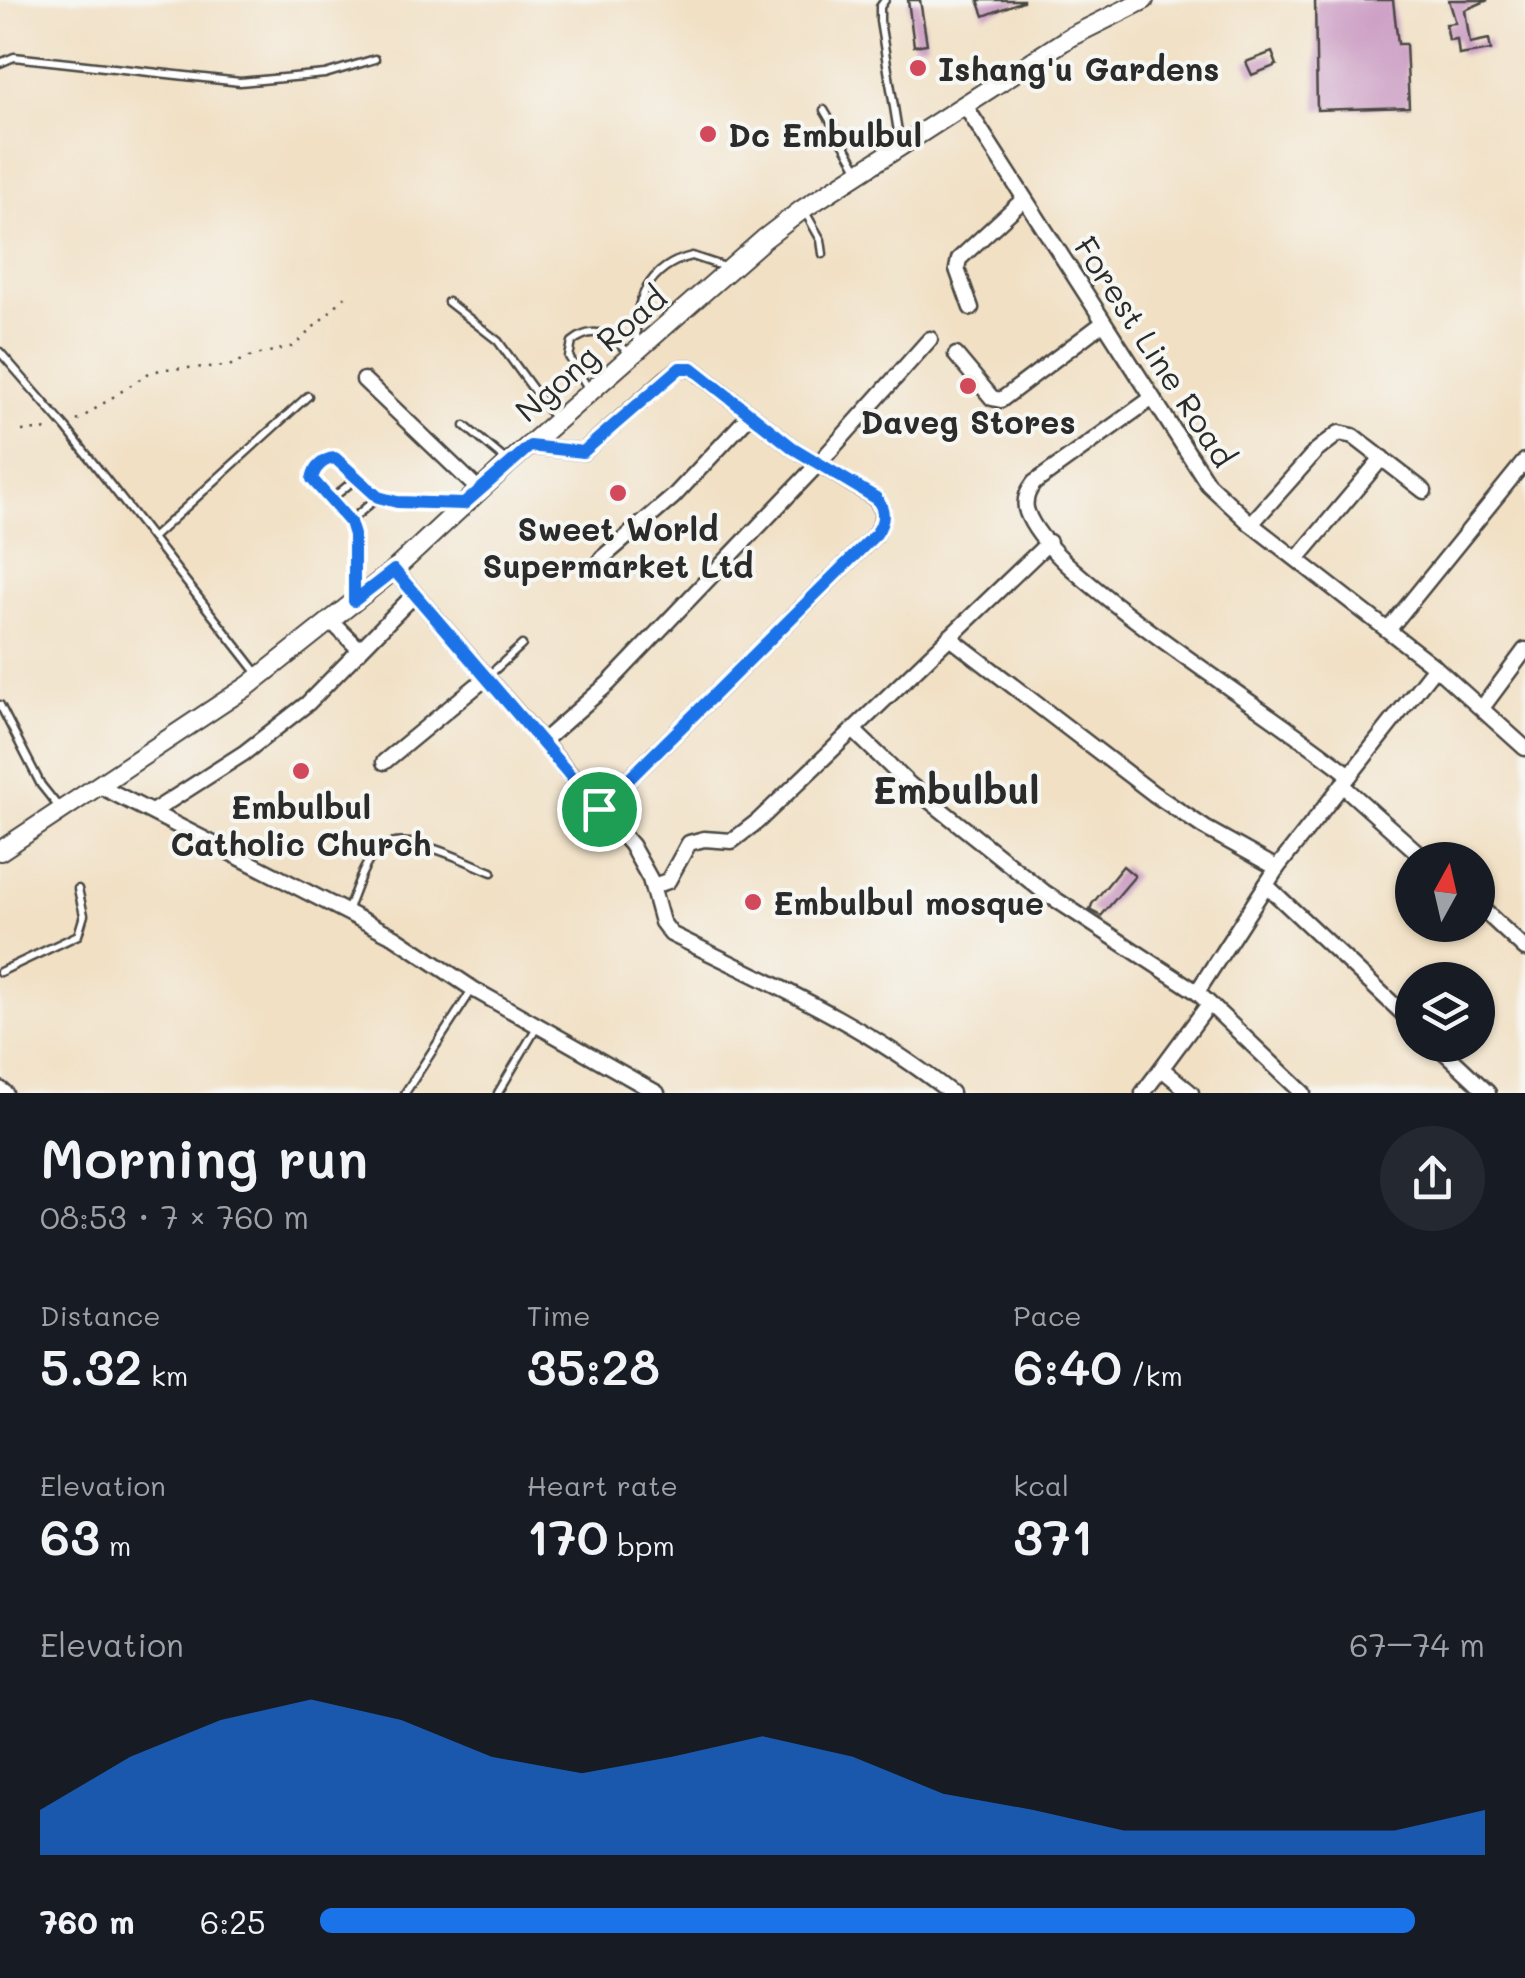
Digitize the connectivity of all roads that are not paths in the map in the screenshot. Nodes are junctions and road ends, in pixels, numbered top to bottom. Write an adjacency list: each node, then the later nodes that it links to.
1 (884, 0): 7 (lane)
2 (1144, 0): 5 (main road, Ngong Road)
3 (374, 59): 4 (lane)
4 (0, 63)
5 (964, 104): 7 (main road, Ngong Road); 9 (street, Forest Line Road)
6 (824, 110): 8 (lane)
7 (900, 145): 8 (main road, Ngong Road)
8 (860, 170): 10 (main road, Ngong Road)
9 (1024, 200): 14 (street); 15 (street, Forest Line Road)
10 (804, 209): 11 (lane); 12 (main road, Ngong Road)
11 (823, 254)
12 (731, 269): 18 (main road, Ngong Road); 18 (lane)
13 (448, 302): 25 (lane)
14 (971, 308)
15 (1103, 323): 19 (street); 23 (street, Forest Line Road)
16 (930, 339): 31 (street)
17 (0, 352): 40 (lane)
18 (635, 354): 21 (main road, Ngong Road); 21 (lane)
19 (956, 355)
20 (364, 380): 33 (street)
21 (592, 392): 25 (main road, Ngong Road)
22 (308, 396): 40 (lane)
23 (1151, 399): 39 (street, Forest Line Road); 41 (street)
24 (750, 414): 27 (street); 31 (street); 42 (street)
25 (557, 422): 27 (main road, Ngong Road)
26 (465, 426): 30 (lane)
27 (530, 446): 30 (main road, Ngong Road)
28 (1382, 458): 34 (street); 39 (street); 43 (street)
29 (1525, 462): 48 (street)
30 (509, 463): 33 (main road, Ngong Road)
31 (819, 463): 59 (street); 64 (street)
32 (358, 476): 35 (lane); 36 (lane); 36 (lane)
33 (478, 490): 37 (main road, Ngong Road)
34 (1424, 491)
35 (378, 497): 37 (lane); 38 (lane)
36 (330, 501): 38 (lane)
37 (464, 504): 44 (main road, Ngong Road)
38 (350, 522): 46 (lane)
39 (1251, 524): 43 (street, Forest Line Road)
40 (152, 538): 54 (lane)
41 (1048, 542): 49 (street); 62 (street)
42 (602, 558)
43 (1297, 560): 48 (street, Forest Line Road)
44 (394, 570): 45 (street); 46 (main road, Ngong Road)
45 (414, 596): 51 (street); 55 (street)
46 (354, 601): 47 (main road, Ngong Road)
47 (330, 620): 51 (street); 54 (main road, Ngong Road)
48 (1388, 630): 53 (street, Forest Line Road)
49 (949, 636): 58 (street); 69 (street)
50 (522, 645): 55 (lane)
51 (360, 650): 66 (street)
52 (1525, 650): 57 (street)
53 (1435, 667): 57 (street, Forest Line Road); 62 (street)
54 (260, 676): 63 (main road, Ngong Road)
55 (486, 678): 59 (street); 61 (street)
56 (0, 705): 65 (lane)
57 (1482, 708): 60 (street, Forest Line Road)
58 (853, 730): 71 (street); 79 (street)
59 (542, 742): 64 (street)
60 (1525, 748)
61 (384, 762)
62 (1346, 780): 67 (street); 69 (street)
63 (100, 786): 65 (main road, Ngong Road); 66 (street)
64 (599, 809): 71 (street)
65 (62, 811): 68 (main road, Ngong Road)
66 (152, 812): 74 (street)
67 (1408, 842)
68 (0, 851)
69 (1277, 868): 72 (street)
70 (492, 872): 74 (lane)
71 (653, 886): 88 (street)
72 (1266, 886): 79 (street); 81 (street)
73 (78, 889): 77 (lane)
74 (346, 912): 78 (street)
75 (1495, 921): 76 (street)
76 (1525, 949)
77 (0, 972)
78 (473, 989): 82 (street); 85 (lane)
79 (1197, 992): 80 (street)
80 (1209, 1004): 84 (street); 91 (street)
81 (1395, 1006)
82 (538, 1026): 86 (lane); 87 (street)
83 (1455, 1062): 92 (street)
84 (1162, 1069): 89 (street); 90 (street)
85 (405, 1093)
86 (498, 1093)
87 (656, 1093)
88 (951, 1093)
89 (1143, 1093)
90 (1191, 1093)
91 (1304, 1093)
92 (1488, 1093)

